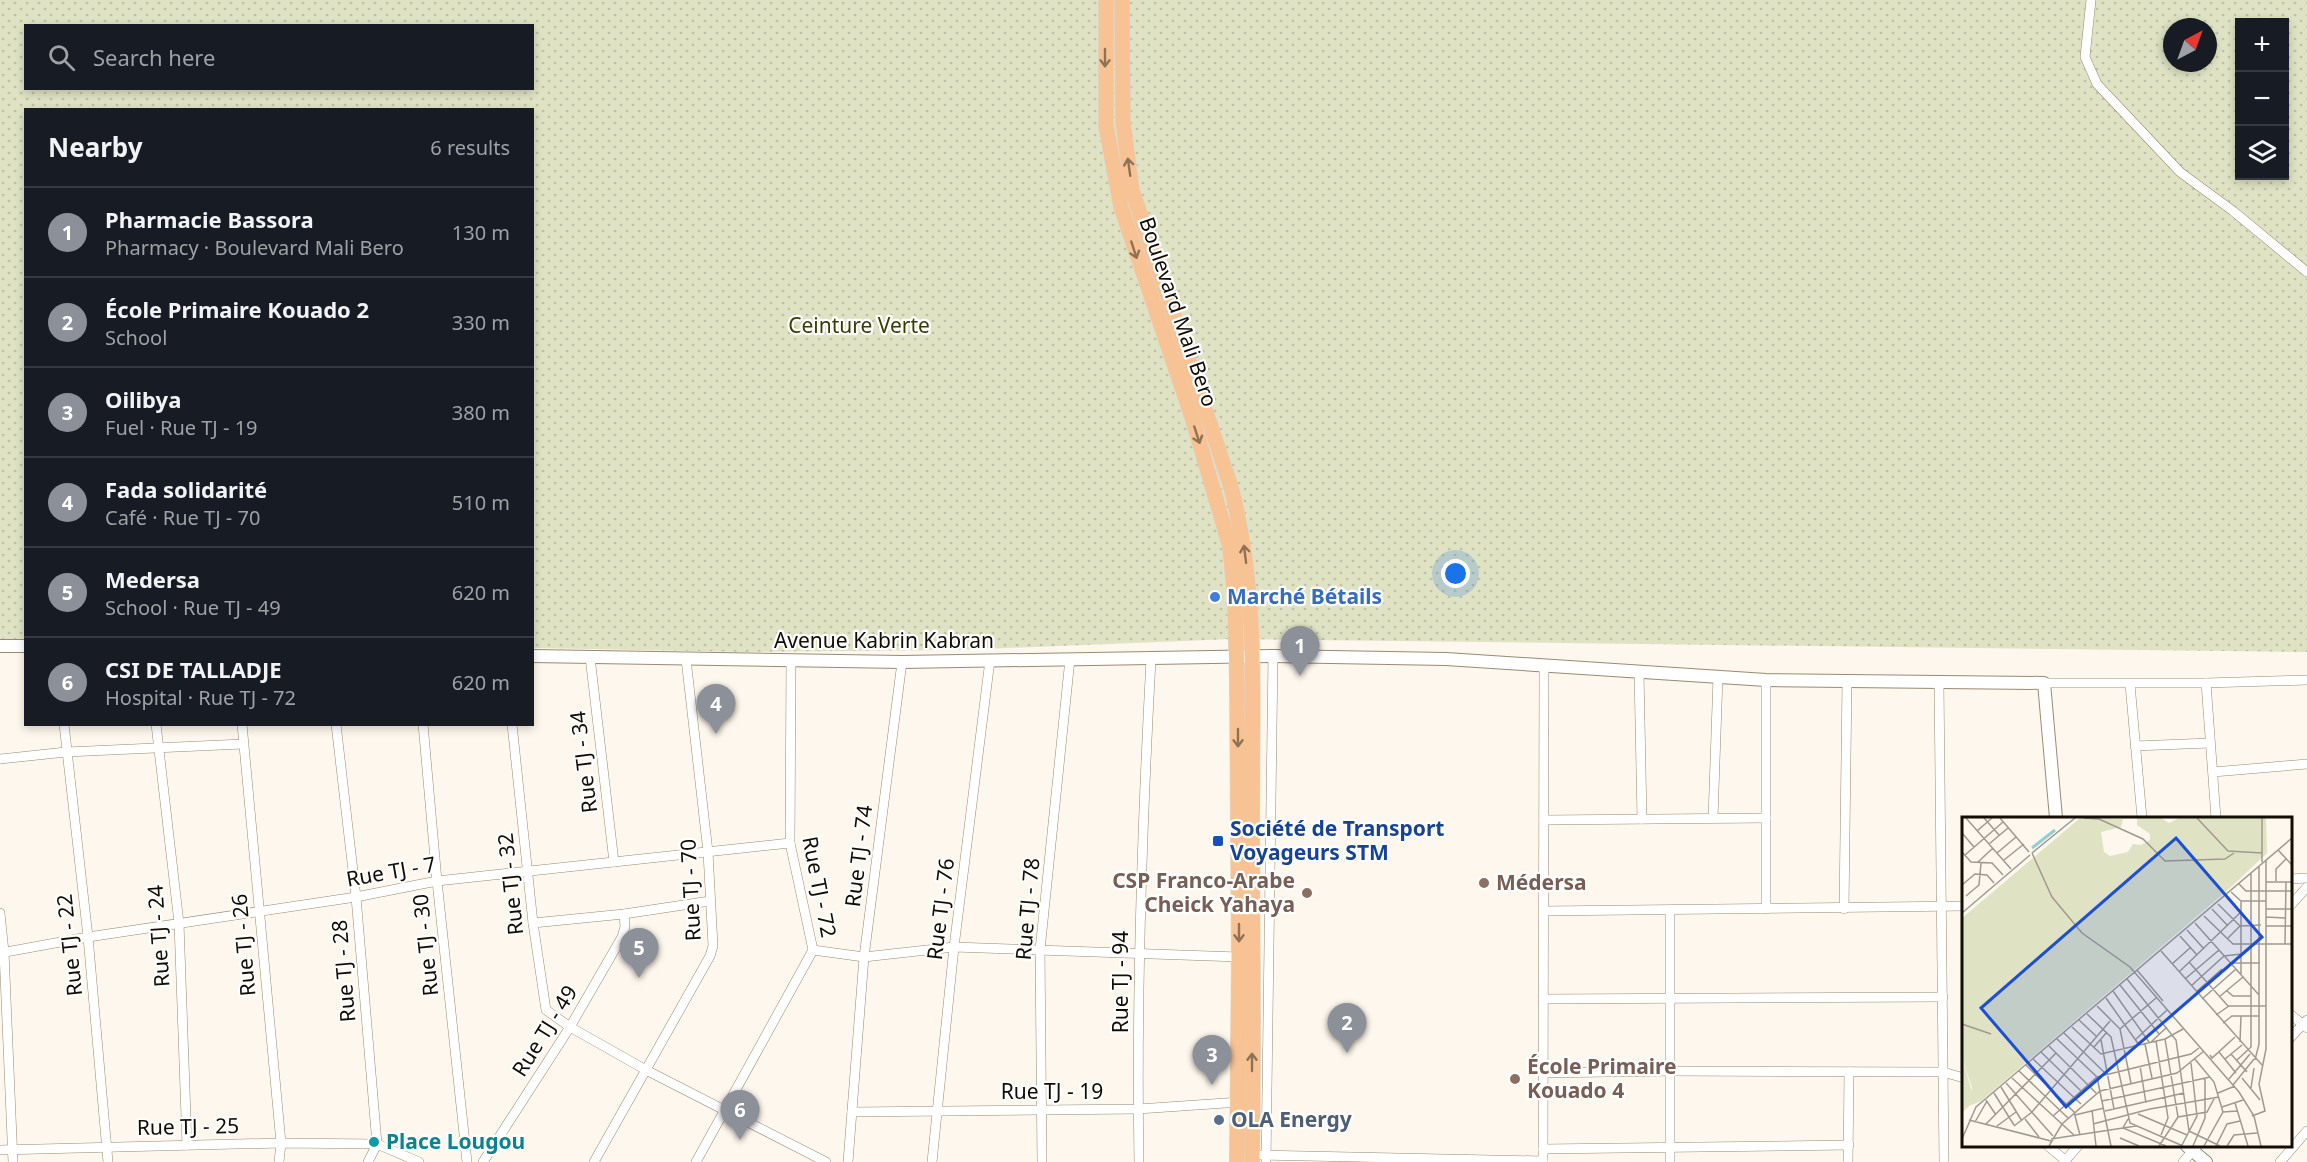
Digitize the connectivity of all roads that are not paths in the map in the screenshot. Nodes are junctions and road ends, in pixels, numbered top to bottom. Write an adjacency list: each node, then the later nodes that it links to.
1 (1106, 0): 5 (main road, Boulevard Mali Bero, one-way to 5)
2 (1122, 0): 5 (main road, Boulevard Mali Bero, one-way to 2)
3 (2091, 0): 4 (street)
4 (2307, 272)
5 (1243, 634): 9 (main road)
6 (0, 646): 7 (street)
7 (24, 646)
8 (534, 656): 11 (street, Avenue Kabrin Kabran)
9 (1244, 656): 10 (street, Avenue Kabrin Kabran); 14 (street, Avenue Kabrin Kabran); 23 (main road)
10 (1273, 656): 18 (street, Avenue Kabrin Kabran); 30 (street)
11 (590, 657): 12 (street, Avenue Kabrin Kabran); 54 (street, Rue TJ - 34)
12 (686, 659): 16 (street, Avenue Kabrin Kabran); 53 (street, Rue TJ - 70)
13 (1070, 659): 14 (street, Avenue Kabrin Kabran); 15 (street, Avenue Kabrin Kabran); 77 (street, Rue TJ - 78)
14 (1151, 659): 79 (street, Rue TJ - 94)
15 (990, 660): 17 (street, Avenue Kabrin Kabran); 75 (street, Rue TJ - 76)
16 (791, 661): 17 (street, Avenue Kabrin Kabran); 52 (street, Rue TJ - 72)
17 (902, 662): 80 (street, Rue TJ - 74)
18 (1544, 666): 19 (street, Avenue Kabrin Kabran); 51 (street)
19 (1639, 672): 20 (street, Avenue Kabrin Kabran); 50 (street)
20 (1718, 677): 21 (street, Avenue Kabrin Kabran); 48 (street)
21 (1766, 680): 24 (street, Avenue Kabrin Kabran); 49 (street)
22 (2307, 680): 26 (street)
23 (1245, 681): 29 (main road); 81 (main road, one-way to 81)
24 (1847, 681): 25 (street, Avenue Kabrin Kabran); 66 (street)
25 (1939, 683): 27 (street, Avenue Kabrin Kabran); 64 (street)
26 (2206, 683): 28 (street); 37 (street)
27 (2044, 684): 28 (street); 45 (street)
28 (2130, 684): 39 (street)
29 (1252, 716): 30 (street); 95 (main road, one-way to 29)
30 (1272, 716): 114 (street)
31 (64, 726): 41 (street, Rue TJ - 22)
32 (156, 726): 40 (street, Rue TJ - 24)
33 (242, 726): 38 (street, Rue TJ - 26)
34 (336, 726): 60 (street, Rue TJ - 28)
35 (423, 726): 58 (street, Rue TJ - 30)
36 (512, 726): 55 (street, Rue TJ - 32)
37 (2210, 742): 39 (street); 44 (street)
38 (243, 744): 40 (street); 68 (street, Rue TJ - 26)
39 (2135, 746): 46 (street)
40 (158, 748): 41 (street); 73 (street, Rue TJ - 24)
41 (66, 752): 42 (street); 74 (street, Rue TJ - 22)
42 (0, 759)
43 (2307, 764): 44 (street)
44 (2213, 772): 47 (street)
45 (2056, 817)
46 (2142, 817)
47 (2216, 817)
48 (1713, 818): 49 (street); 50 (street)
49 (1766, 818): 65 (street)
50 (1642, 819): 51 (street)
51 (1544, 820): 69 (street)
52 (790, 843): 53 (street, Rue TJ - 7); 76 (street, Rue TJ - 72)
53 (708, 852): 54 (street, Rue TJ - 7); 61 (street, Rue TJ - 70)
54 (614, 862): 55 (street, Rue TJ - 7)
55 (528, 870): 58 (street, Rue TJ - 7); 72 (street, Rue TJ - 32)
56 (2307, 878): 57 (street)
57 (2292, 879)
58 (437, 881): 60 (street, Rue TJ - 7); 122 (street, Rue TJ - 30)
59 (2307, 887): 62 (street)
60 (356, 897): 68 (street, Rue TJ - 7); 103 (street, Rue TJ - 28)
61 (710, 901): 71 (street); 89 (street, Rue TJ - 70)
62 (2292, 904)
63 (1962, 906): 64 (street)
64 (1942, 908): 66 (street); 82 (street)
65 (1766, 909): 66 (street); 67 (street)
66 (1844, 909)
67 (1670, 910): 69 (street); 84 (street)
68 (259, 911): 73 (street, Rue TJ - 7); 102 (street, Rue TJ - 26)
69 (1544, 911): 83 (street)
70 (0, 913): 78 (street)
71 (624, 914): 72 (street); 87 (street, Rue TJ - 49)
72 (533, 922): 87 (street, Rue TJ - 32)
73 (179, 923): 74 (street, Rue TJ - 7); 104 (street, Rue TJ - 24)
74 (88, 937): 78 (street, Rue TJ - 7); 106 (street, Rue TJ - 22)
75 (954, 947): 77 (street); 80 (street); 97 (street, Rue TJ - 76)
76 (813, 951): 80 (street); 99 (street, Rue TJ - 72)
77 (1040, 951): 79 (street); 98 (street, Rue TJ - 78)
78 (2, 953): 113 (street)
79 (1138, 953): 81 (street); 96 (street, Rue TJ - 94)
80 (864, 957): 100 (street, Rue TJ - 74)
81 (1239, 957): 95 (main road)
82 (1943, 997): 84 (street); 92 (street)
83 (1544, 999): 84 (street); 93 (street)
84 (1670, 1000): 90 (street)
85 (2292, 1015): 86 (street)
86 (2306, 1024): 88 (street)
87 (570, 1027): 89 (street, Rue TJ - 32); 123 (street, Rue TJ - 49)
88 (2292, 1036)
89 (646, 1070): 99 (street, Rue TJ - 32); 124 (street, Rue TJ - 70)
90 (1670, 1071): 91 (street); 93 (street); 107 (street)
91 (1849, 1072): 92 (street); 105 (street)
92 (1943, 1072): 94 (street); 115 (street)
93 (1544, 1073): 111 (street)
94 (1962, 1077)
95 (1245, 1102): 96 (street, Rue TJ - 19); 114 (main road); 131 (main road)
96 (1138, 1109): 98 (street, Rue TJ - 19); 130 (street, Rue TJ - 94)
97 (937, 1110): 98 (street, Rue TJ - 19); 100 (street, Rue TJ - 19); 128 (street, Rue TJ - 76)
98 (1041, 1110): 129 (street, Rue TJ - 78)
99 (723, 1111): 125 (street, Rue TJ - 72); 126 (street, Rue TJ - 32)
100 (852, 1112): 127 (street, Rue TJ - 74)
101 (2307, 1131): 137 (street)
102 (281, 1143): 103 (street, Rue TJ - 25); 104 (street, Rue TJ - 25); 119 (street, Rue TJ - 26)
103 (377, 1144): 120 (street); 121 (street)
104 (188, 1145): 106 (street, Rue TJ - 25)
105 (1849, 1145): 107 (street); 134 (street)
106 (107, 1147): 113 (street, Rue TJ - 25); 118 (street, Rue TJ - 22)
107 (1670, 1147): 111 (street); 133 (street)
108 (2049, 1147): 116 (street)
109 (2077, 1147): 116 (street)
110 (2192, 1147): 135 (street); 136 (street)
111 (1543, 1149): 132 (street)
112 (0, 1150): 113 (street, Rue TJ - 25)
113 (13, 1150): 117 (street)
114 (1259, 1158): 132 (street)
115 (1946, 1160)
116 (2065, 1161)
117 (13, 1162)
118 (108, 1162)
119 (279, 1162)
120 (368, 1162)
121 (419, 1162)
122 (467, 1162)
123 (483, 1162)
124 (594, 1162)
125 (696, 1162)
126 (826, 1162)
127 (848, 1162)
128 (932, 1162)
129 (1042, 1162)
130 (1139, 1162)
131 (1237, 1162)
132 (1543, 1162)
133 (1670, 1162)
134 (1848, 1162)
135 (2183, 1162)
136 (2206, 1162)
137 (2280, 1162)

